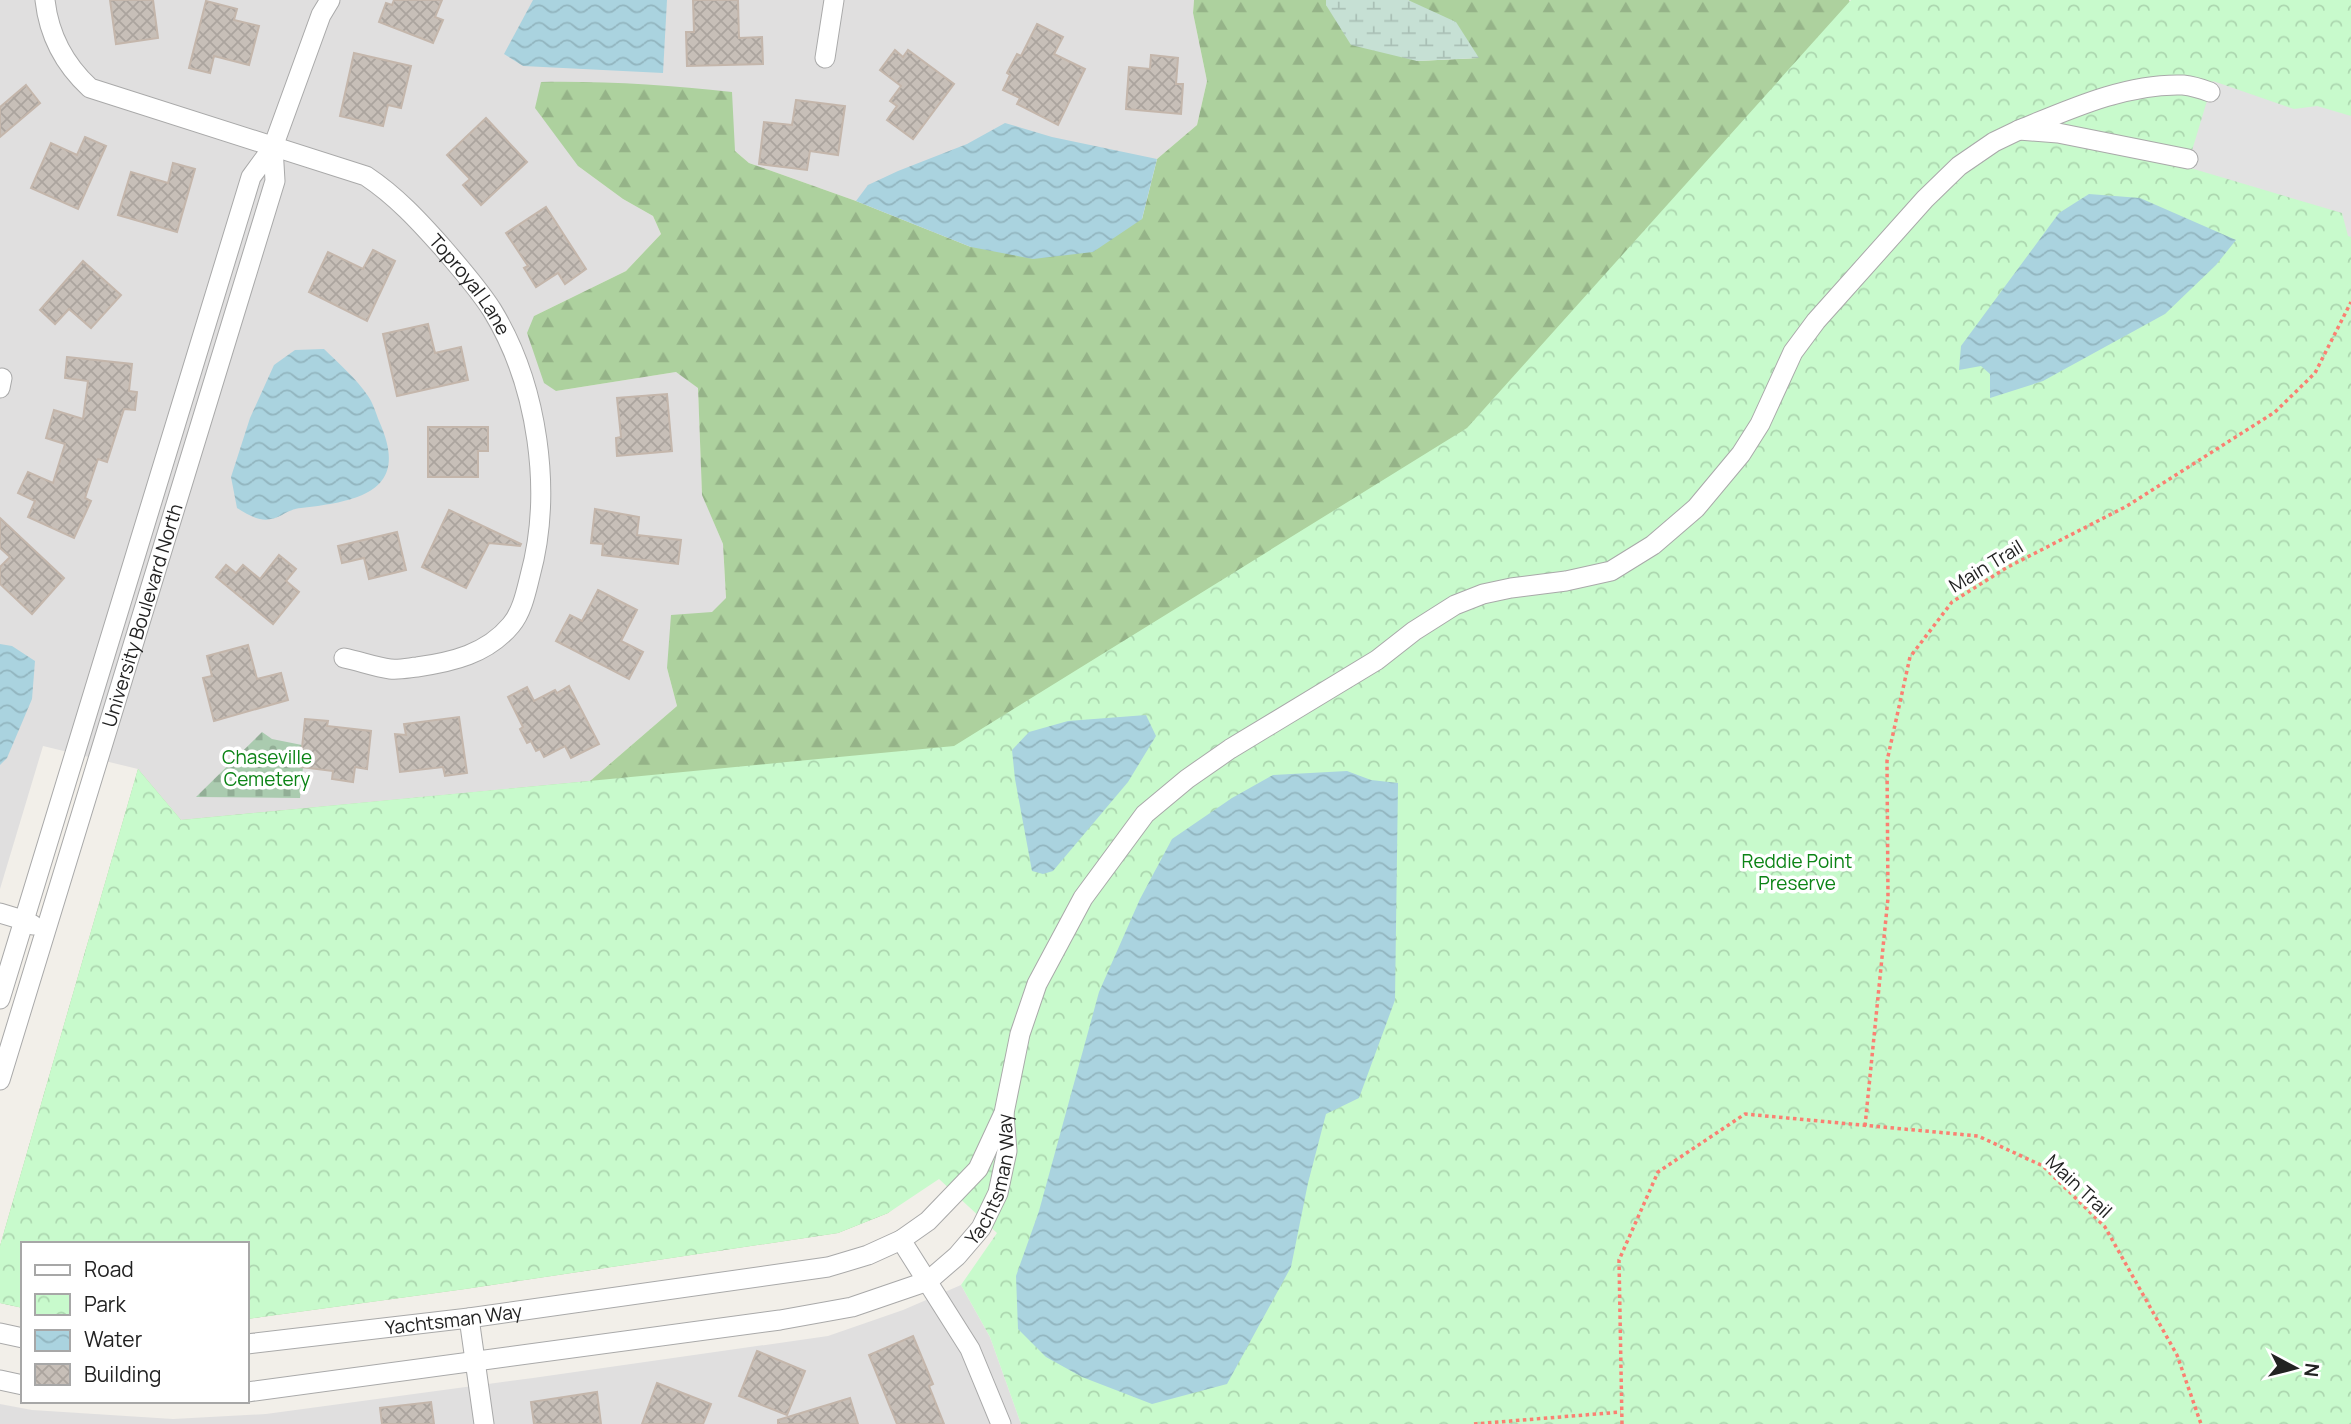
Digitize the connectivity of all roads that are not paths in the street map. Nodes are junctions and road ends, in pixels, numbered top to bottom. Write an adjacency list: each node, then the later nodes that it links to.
1 (45, 0): 7 (street, Toproyal Lane)
2 (330, 0): 7 (street, University Boulevard North)
3 (834, 0): 4 (street)
4 (825, 58)
5 (2210, 92): 6 (street)
6 (2019, 130): 8 (street); 17 (street)
7 (273, 147): 9 (street, Toproyal Lane); 11 (street, University Boulevard North); 12 (street, University Boulevard North)
8 (2189, 159)
9 (344, 658)
10 (0, 913): 11 (street)
11 (23, 920): 12 (street); 13 (street, University Boulevard North)
12 (46, 932): 14 (street, University Boulevard North)
13 (7, 947): 14 (street); 15 (street, University Boulevard North)
14 (39, 954): 16 (street, University Boulevard North)
15 (0, 999)
16 (0, 1080)
17 (1004, 1113): 18 (street, Yachtsman Way); 19 (street, Yachtsman Way)
18 (901, 1240): 19 (street); 20 (street, Yachtsman Way)
19 (928, 1281): 24 (street, Yachtsman Way); 29 (street)
20 (469, 1318): 23 (street, Yachtsman Way); 24 (street)
21 (0, 1333): 22 (street)
22 (21, 1338)
23 (248, 1344)
24 (475, 1360): 27 (street, Yachtsman Way); 28 (street)
25 (0, 1380): 26 (street)
26 (21, 1385)
27 (248, 1392)
28 (484, 1424)
29 (1001, 1424)

